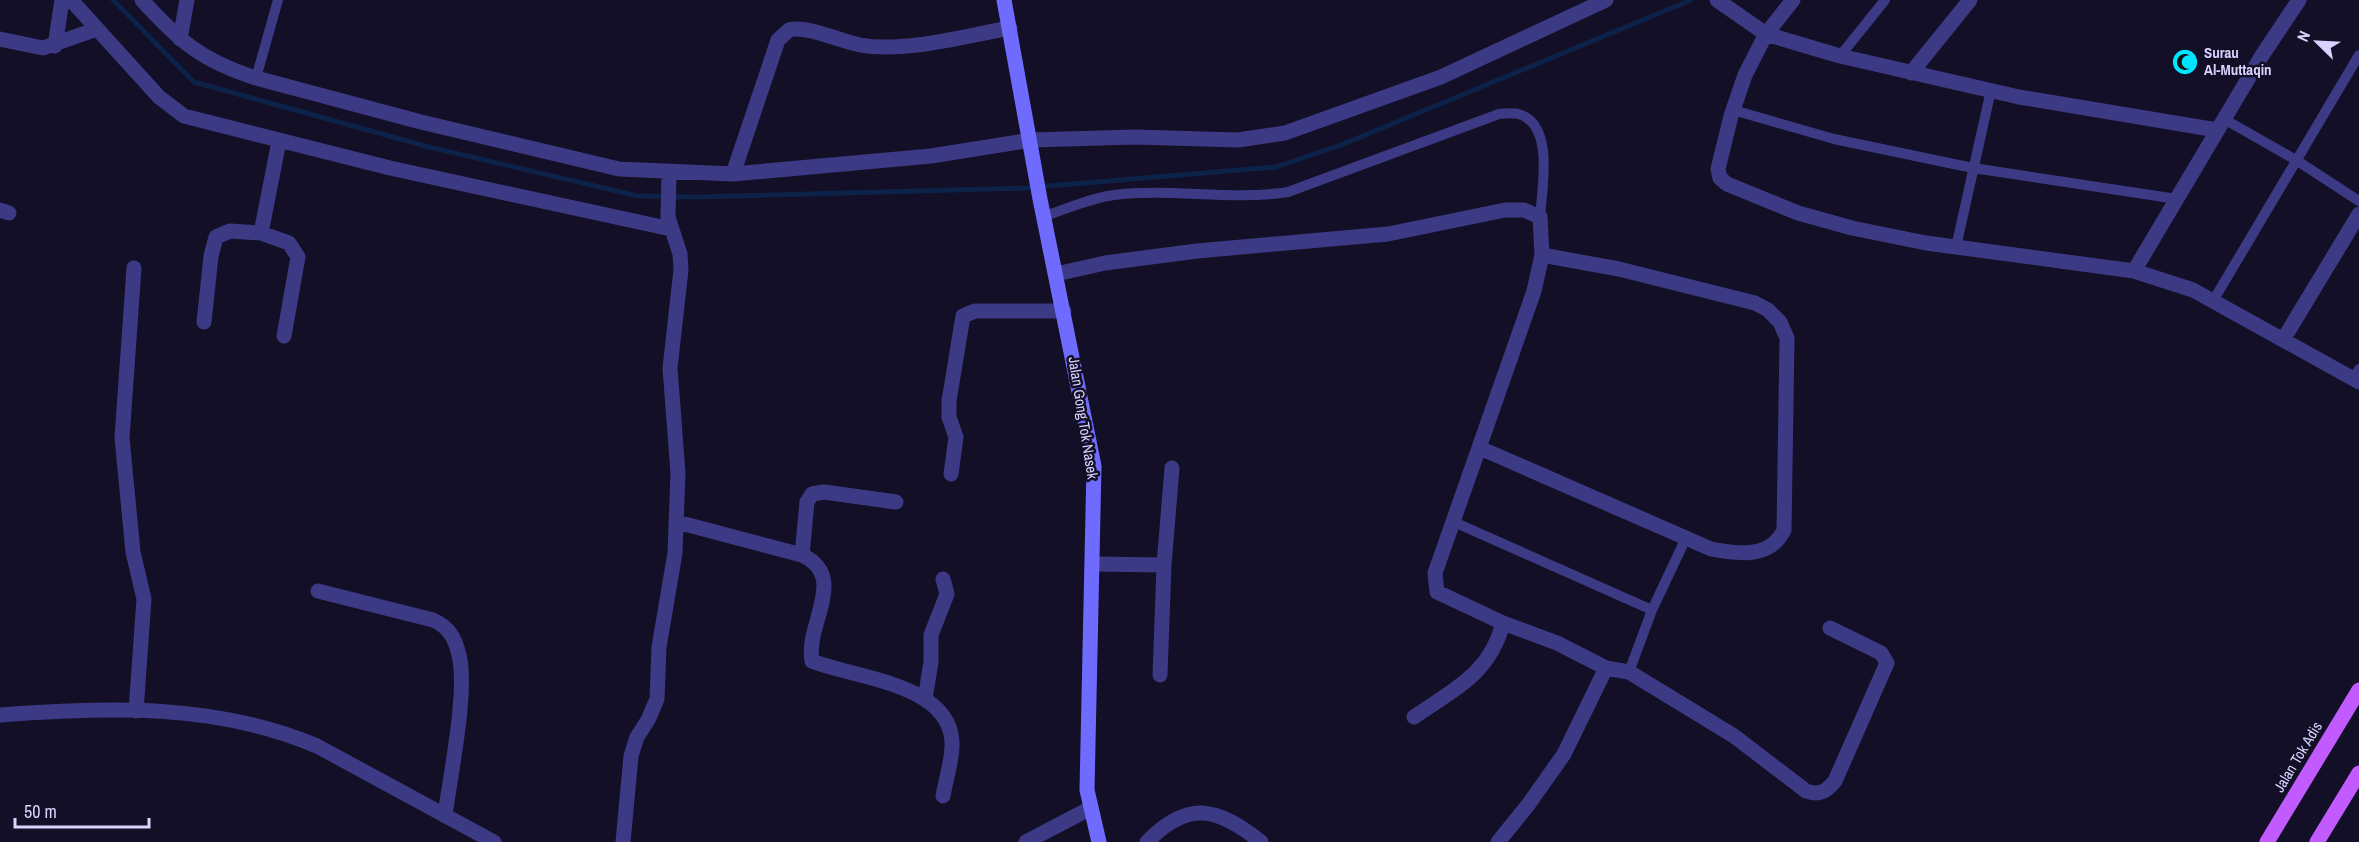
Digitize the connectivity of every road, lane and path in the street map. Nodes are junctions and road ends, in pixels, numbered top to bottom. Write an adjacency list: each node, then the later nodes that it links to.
1 (62, 0): 18 (street)
2 (71, 0): 14 (street)
3 (142, 0): 17 (street)
4 (187, 0): 17 (street)
5 (278, 0): 22 (lane)
6 (1004, 0): 13 (main road, Jalan Gong Tok Nasek)
7 (1606, 0): 27 (street)
8 (1717, 0): 15 (street)
9 (1793, 0): 15 (street)
10 (1885, 0): 20 (lane)
11 (1970, 0): 21 (street)
12 (2299, 0): 25 (street)
13 (1010, 28): 27 (main road, Jalan Gong Tok Nasek); 30 (street)
14 (97, 29): 18 (street); 26 (street)
15 (1766, 34): 20 (street); 24 (street)
16 (0, 39): 18 (street)
17 (180, 39): 22 (street)
18 (55, 46)
19 (2359, 55): 28 (lane)
20 (1840, 56): 21 (street)
21 (1911, 73): 23 (street)
22 (256, 78): 31 (street)
23 (1991, 90): 25 (street); 29 (lane)
24 (1733, 110): 29 (lane); 39 (street)
25 (2221, 125): 28 (lane); 32 (street)
26 (279, 141): 37 (street); 38 (street)
27 (1031, 145): 30 (street); 35 (main road, Jalan Gong Tok Nasek)
28 (2296, 160): 33 (lane); 44 (lane)
29 (1973, 168): 32 (lane); 39 (lane)
30 (733, 174): 31 (street)
31 (668, 176): 37 (street)
32 (2177, 199): 42 (street)
33 (2359, 201)
34 (2359, 214): 48 (street)
35 (1043, 217): 36 (lane); 43 (main road, Jalan Gong Tok Nasek)
36 (1540, 217): 40 (street); 43 (street)
37 (669, 223): 54 (street)
38 (261, 232): 46 (street); 47 (street)
39 (1956, 247): 42 (street)
40 (1542, 255): 50 (street); 56 (street)
41 (134, 268): 70 (street)
42 (2134, 271): 44 (street)
43 (1056, 274): 45 (main road, Jalan Gong Tok Nasek)
44 (2212, 301): 48 (street)
45 (1064, 311): 52 (street); 58 (main road, Jalan Gong Tok Nasek)
46 (204, 322)
47 (284, 336)
48 (2283, 340): 49 (street)
49 (2357, 377)
50 (1480, 448): 55 (street); 56 (street)
51 (1172, 468): 59 (street)
52 (951, 474)
53 (896, 502): 57 (street)
54 (677, 522): 57 (street); 78 (street)
55 (1454, 522): 62 (lane); 63 (street)
56 (1686, 538): 62 (lane)
57 (802, 555): 69 (street)
58 (1093, 564): 59 (street); 75 (main road, Jalan Gong Tok Nasek)
59 (1164, 565): 67 (street)
60 (943, 579): 69 (street)
61 (318, 591): 76 (street)
62 (1652, 610): 66 (lane)
63 (1503, 623): 65 (street); 72 (street)
64 (1830, 628): 66 (street)
65 (1606, 668): 66 (street); 83 (street)
66 (1629, 672)
67 (1160, 675)
68 (2359, 690): 84 (main road, Jalan Tok Adis)
69 (925, 699): 74 (street)
70 (136, 711): 71 (street); 76 (street)
71 (0, 715)
72 (1414, 717)
73 (2359, 773): 85 (main road)
74 (943, 796)
75 (1089, 809): 79 (street); 80 (main road, Jalan Gong Tok Nasek)
76 (445, 816): 77 (street)
77 (494, 842)
78 (623, 842)
79 (1026, 842)
80 (1098, 842)
81 (1147, 842): 82 (street)
82 (1261, 842)
83 (1498, 842)
84 (2267, 842)
85 (2317, 842)

